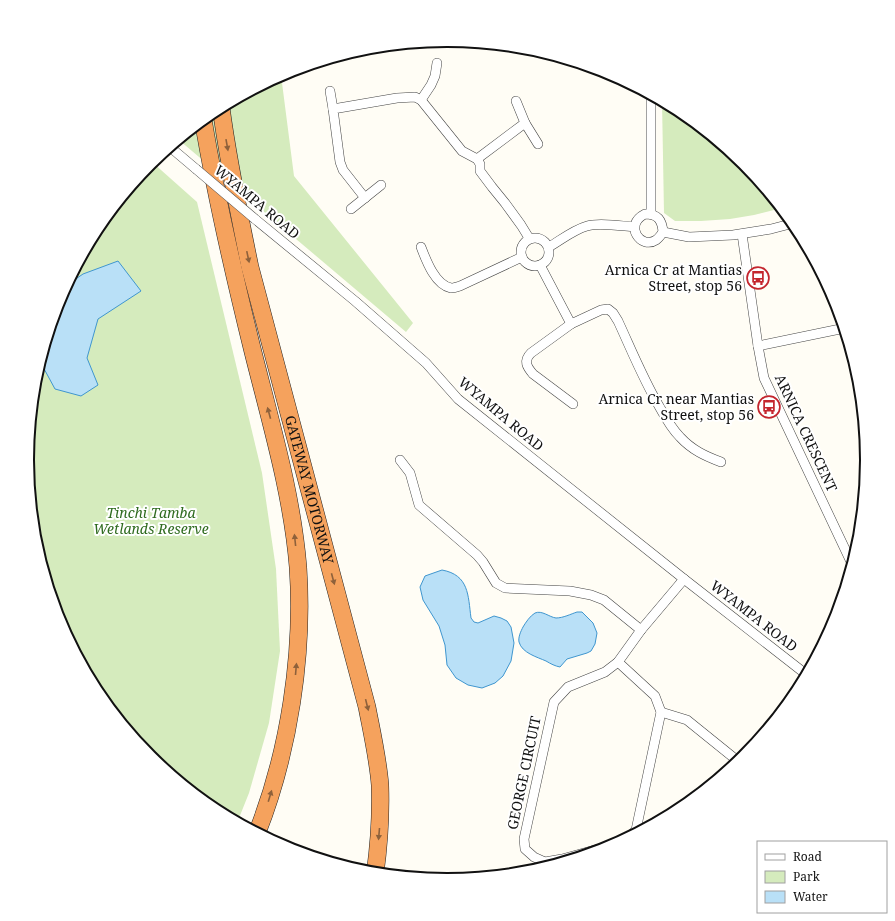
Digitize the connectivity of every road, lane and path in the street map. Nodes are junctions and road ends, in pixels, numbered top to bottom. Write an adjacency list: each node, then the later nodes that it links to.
1 (437, 63): 3 (street)
2 (330, 91): 6 (street)
3 (421, 100): 6 (street); 12 (street)
4 (651, 100): 16 (street)
5 (516, 101): 8 (street)
6 (333, 109): 14 (street)
7 (222, 114): 42 (highway, GATEWAY MOTORWAY, one-way to 42)
8 (525, 123): 10 (street); 12 (street)
9 (204, 126): 39 (highway, GATEWAY MOTORWAY, one-way to 9)
10 (538, 144)
11 (174, 151): 33 (street, WYAMPA ROAD, bridge)
12 (477, 159): 21 (street)
13 (381, 185): 14 (street)
14 (365, 198): 15 (street)
15 (351, 209)
16 (651, 214): 18 (street); 19 (street)
17 (787, 225): 20 (street)
18 (634, 227): 19 (street); 23 (street)
19 (663, 232): 20 (street)
20 (742, 234): 28 (street, ARNICA CRESCENT)
21 (529, 238): 23 (street); 24 (street)
22 (421, 247): 24 (street)
23 (549, 247): 25 (street)
24 (522, 257): 25 (street)
25 (540, 265): 26 (street)
26 (571, 324): 29 (street); 31 (street)
27 (839, 329): 28 (street)
28 (758, 346): 32 (street, ARNICA CRESCENT)
29 (573, 404)
30 (400, 460): 34 (street)
31 (721, 462)
32 (849, 558)
33 (684, 578): 34 (street, GEORGE CIRCUIT); 36 (street, WYAMPA ROAD)
34 (641, 630): 35 (street, GEORGE CIRCUIT)
35 (618, 662): 37 (street); 41 (street, GEORGE CIRCUIT)
36 (803, 672)
37 (661, 712): 38 (street); 40 (street)
38 (734, 758)
39 (259, 828)
40 (636, 828)
41 (550, 861)
42 (376, 867)

